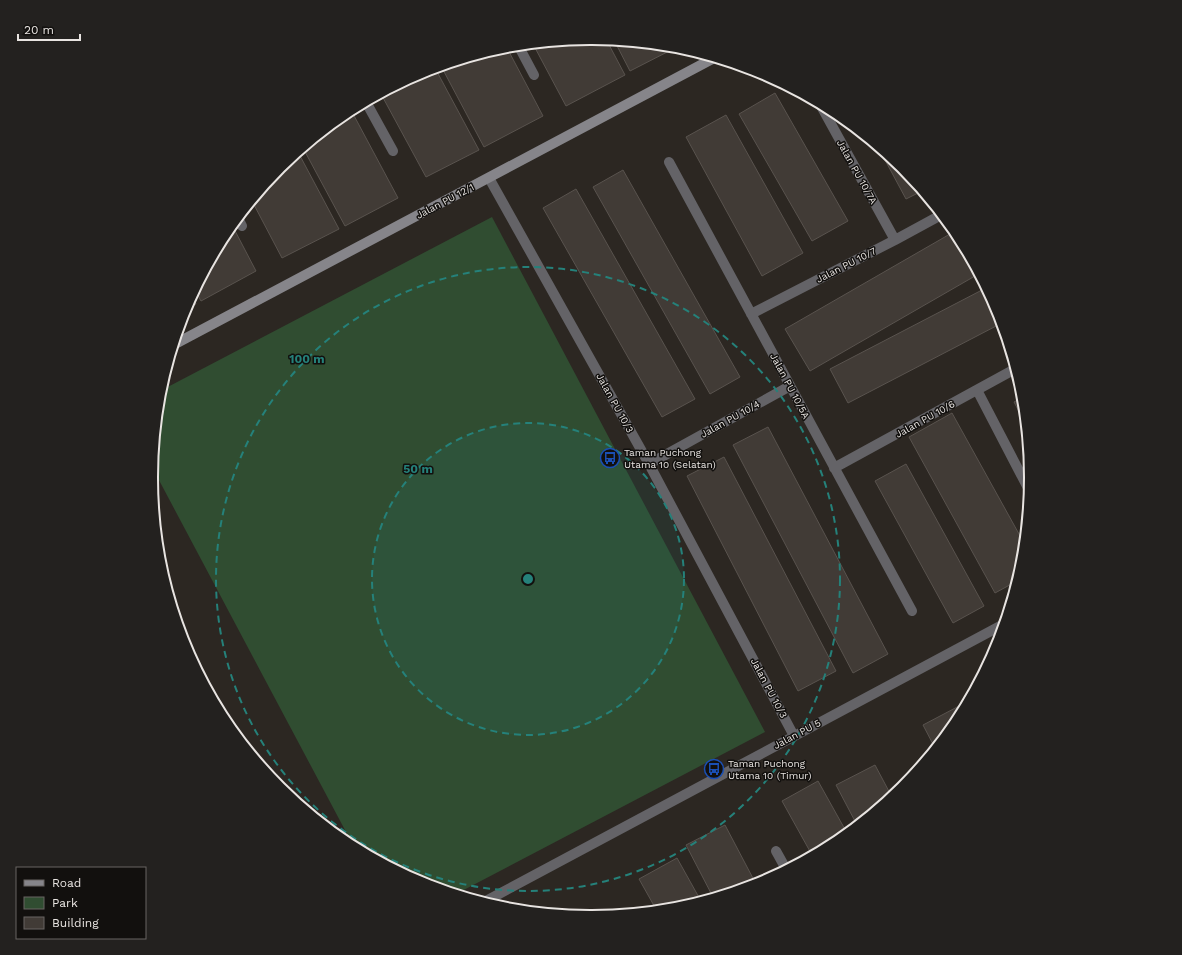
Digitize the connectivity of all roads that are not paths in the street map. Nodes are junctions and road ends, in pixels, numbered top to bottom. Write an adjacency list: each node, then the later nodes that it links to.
1 (521, 51): 3 (street)
2 (708, 61): 8 (street, Jalan PU 12/1)
3 (534, 75)
4 (369, 107): 6 (street)
5 (826, 115): 10 (street, Jalan PU 10/7A)
6 (393, 152)
7 (669, 162): 11 (street, Jalan PU 10/5A)
8 (489, 178): 12 (street, Jalan PU 12/1); 16 (street, Jalan PU 10/3)
9 (937, 217): 10 (street, Jalan PU 10/7)
10 (894, 240): 11 (street, Jalan PU 10/7)
11 (751, 314): 14 (street, Jalan PU 10/5A)
12 (180, 341)
13 (1010, 372): 15 (street, Jalan PU 10/6)
14 (790, 386): 16 (street, Jalan PU 10/4); 17 (street, Jalan PU 10/5A)
15 (977, 390): 17 (street, Jalan PU 10/6); 18 (street)
16 (649, 464): 21 (street, Jalan PU 10/3)
17 (834, 468): 19 (street, Jalan PU 10/5A)
18 (1024, 480)
19 (912, 611)
20 (997, 628): 21 (street, Jalan PU 5)
21 (794, 736): 24 (street, Jalan PU 5)
22 (776, 850): 23 (street)
23 (783, 864)
24 (491, 898)

